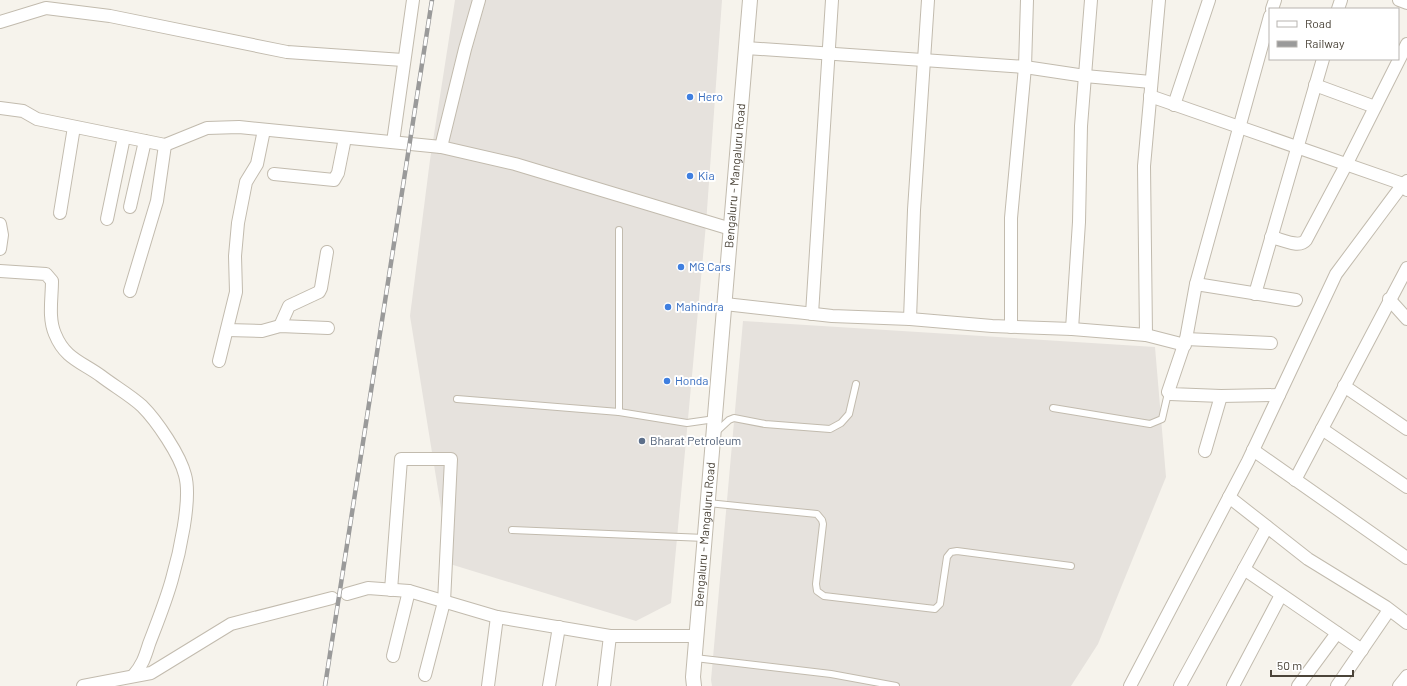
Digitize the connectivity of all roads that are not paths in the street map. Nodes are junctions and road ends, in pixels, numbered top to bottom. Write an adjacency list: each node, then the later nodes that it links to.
1 (413, 0): 18 (street)
2 (479, 0): 38 (street)
3 (750, 0): 15 (street, Bengaluru - Mangaluru Road)
4 (832, 0): 16 (street)
5 (928, 0): 19 (street)
6 (1027, 0): 22 (street)
7 (1092, 0): 23 (street)
8 (1159, 0): 24 (street)
9 (1209, 0): 27 (street)
10 (1399, 0): 11 (street)
11 (1407, 3)
12 (1269, 20): 31 (street)
13 (0, 22): 18 (street)
14 (1407, 44): 17 (street)
15 (746, 48): 16 (street); 47 (street, Bengaluru - Mangaluru Road)
16 (830, 53): 19 (street); 60 (street)
17 (1399, 57)
18 (403, 60): 36 (street)
19 (925, 60): 22 (street); 61 (street)
20 (1323, 60): 25 (street)
21 (1398, 60): 28 (street)
22 (1024, 68): 23 (street); 64 (street)
23 (1085, 76): 24 (street); 66 (street)
24 (1151, 82): 26 (street)
25 (1315, 85): 28 (street); 39 (street)
26 (1150, 96): 27 (street); 68 (street)
27 (1174, 105): 31 (street)
28 (1375, 107): 40 (street)
29 (0, 108): 30 (street)
30 (74, 127): 33 (street); 44 (street)
31 (1238, 128): 39 (street); 54 (street)
32 (264, 130): 34 (street); 37 (street); 67 (street)
33 (124, 137): 35 (street); 45 (street)
34 (345, 138): 36 (street); 41 (street)
35 (145, 141): 37 (street); 43 (street)
36 (393, 142): 38 (street)
37 (165, 145): 55 (street)
38 (441, 147): 47 (street)
39 (1297, 148): 40 (street); 49 (street)
40 (1346, 165): 42 (street); 49 (street)
41 (274, 174)
42 (1406, 185): 75 (street)
43 (130, 207)
44 (60, 213)
45 (107, 218)
46 (0, 224): 50 (street)
47 (731, 229): 59 (street, Bengaluru - Mangaluru Road)
48 (619, 230): 79 (lane)
49 (1271, 237): 56 (street)
50 (0, 248)
51 (327, 252): 63 (street)
52 (1407, 268): 57 (street)
53 (0, 271): 113 (street)
54 (1196, 284): 56 (street); 69 (street)
55 (130, 291)
56 (1255, 294): 58 (street)
57 (1389, 299): 62 (street); 73 (street)
58 (1296, 300)
59 (725, 304): 60 (street); 80 (street, Bengaluru - Mangaluru Road)
60 (812, 314): 61 (street)
61 (910, 319): 64 (street)
62 (1407, 319)
63 (280, 326): 65 (street); 67 (street)
64 (1011, 327): 66 (street)
65 (328, 328)
66 (1072, 329): 68 (street)
67 (227, 330): 71 (street)
68 (1146, 335): 69 (street)
69 (1186, 342): 70 (street); 74 (street)
70 (1271, 343)
71 (219, 361)
72 (856, 384): 83 (lane)
73 (1344, 386): 81 (street); 82 (street)
74 (1168, 394): 76 (street); 78 (lane)
75 (1279, 395): 76 (street); 84 (street)
76 (1221, 396): 85 (street)
77 (457, 399): 79 (lane)
78 (1053, 408)
79 (619, 412): 80 (lane)
80 (715, 419): 83 (street, Bengaluru - Mangaluru Road)
81 (1322, 429): 86 (street); 87 (street)
82 (1407, 429)
83 (714, 434): 89 (street, Bengaluru - Mangaluru Road)
84 (1253, 450): 86 (street); 88 (street)
85 (1205, 451)
86 (1295, 480): 93 (street)
87 (1407, 487)
88 (1229, 497): 90 (street); 121 (street)
89 (708, 503): 92 (street, Bengaluru - Mangaluru Road); 94 (lane)
90 (1267, 527): 95 (street); 102 (street)
91 (512, 530): 92 (lane)
92 (705, 538): 108 (street, Bengaluru - Mangaluru Road)
93 (1407, 558)
94 (1071, 566)
95 (1244, 569): 99 (street); 122 (street)
96 (391, 590): 97 (street); 98 (street); 101 (street)
97 (408, 591): 101 (street); 110 (street)
98 (347, 594)
99 (1281, 595): 106 (street); 123 (street)
100 (332, 598): 113 (street)
101 (444, 602): 103 (street); 112 (street)
102 (1389, 610): 104 (street); 109 (street)
103 (497, 617): 105 (street); 116 (street)
104 (1407, 624)
105 (559, 627): 107 (street); 117 (street)
106 (1337, 633): 109 (street); 124 (street)
107 (610, 636): 108 (street); 118 (street)
108 (697, 636): 111 (street, Bengaluru - Mangaluru Road)
109 (1362, 650): 125 (street)
110 (393, 656)
111 (695, 658): 119 (street, Bengaluru - Mangaluru Road); 120 (lane)
112 (426, 675)
113 (133, 676): 115 (street)
114 (1407, 676): 126 (street)
115 (83, 686)
116 (488, 686)
117 (549, 686)
118 (604, 686)
119 (694, 686)
120 (896, 686)
121 (1130, 686)
122 (1180, 686)
123 (1232, 686)
124 (1298, 686)
125 (1337, 686)
126 (1399, 686)

